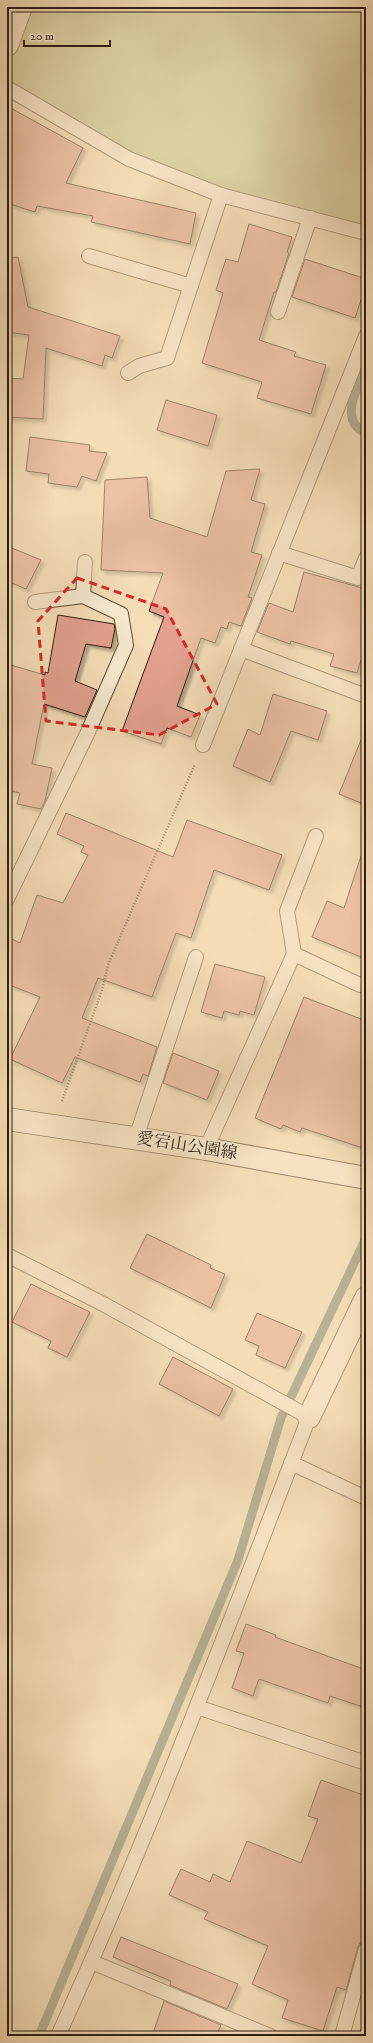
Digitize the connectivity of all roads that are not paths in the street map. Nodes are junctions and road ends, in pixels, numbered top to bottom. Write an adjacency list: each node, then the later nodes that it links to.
1 (21, 7): 2 (main road)
2 (7, 45)
3 (7, 88): 4 (lane)
4 (221, 195): 5 (lane); 8 (lane)
5 (310, 218): 6 (lane); 9 (lane)
6 (366, 233)
7 (89, 256): 8 (lane)
8 (191, 286): 11 (lane)
9 (278, 312)
10 (366, 336): 12 (lane)
11 (128, 373)
12 (279, 553): 13 (lane); 17 (lane)
13 (366, 558)
14 (85, 562): 15 (lane)
15 (83, 596): 16 (lane); 21 (lane)
16 (35, 602)
17 (241, 649): 18 (lane); 19 (lane)
18 (366, 696)
19 (203, 745)
20 (316, 836): 22 (lane)
21 (7, 899)
22 (294, 954): 24 (lane); 27 (lane)
23 (196, 957): 26 (lane)
24 (360, 985)
25 (7, 1119): 26 (main road, 愛宕山公園線)
26 (136, 1138): 27 (main road, 愛宕山公園線)
27 (206, 1149): 28 (main road, 愛宕山公園線)
28 (366, 1178)
29 (7, 1255): 31 (lane)
30 (366, 1298): 31 (main road)
31 (306, 1416): 32 (lane)
32 (291, 1463): 33 (lane); 34 (lane)
33 (366, 1498)
34 (197, 1707): 35 (lane); 37 (lane)
35 (366, 1763)
36 (366, 1949): 41 (lane)
37 (92, 1962): 38 (lane); 39 (lane)
38 (241, 2031): 40 (lane)
39 (58, 2036)
40 (270, 2036)
41 (342, 2036)

